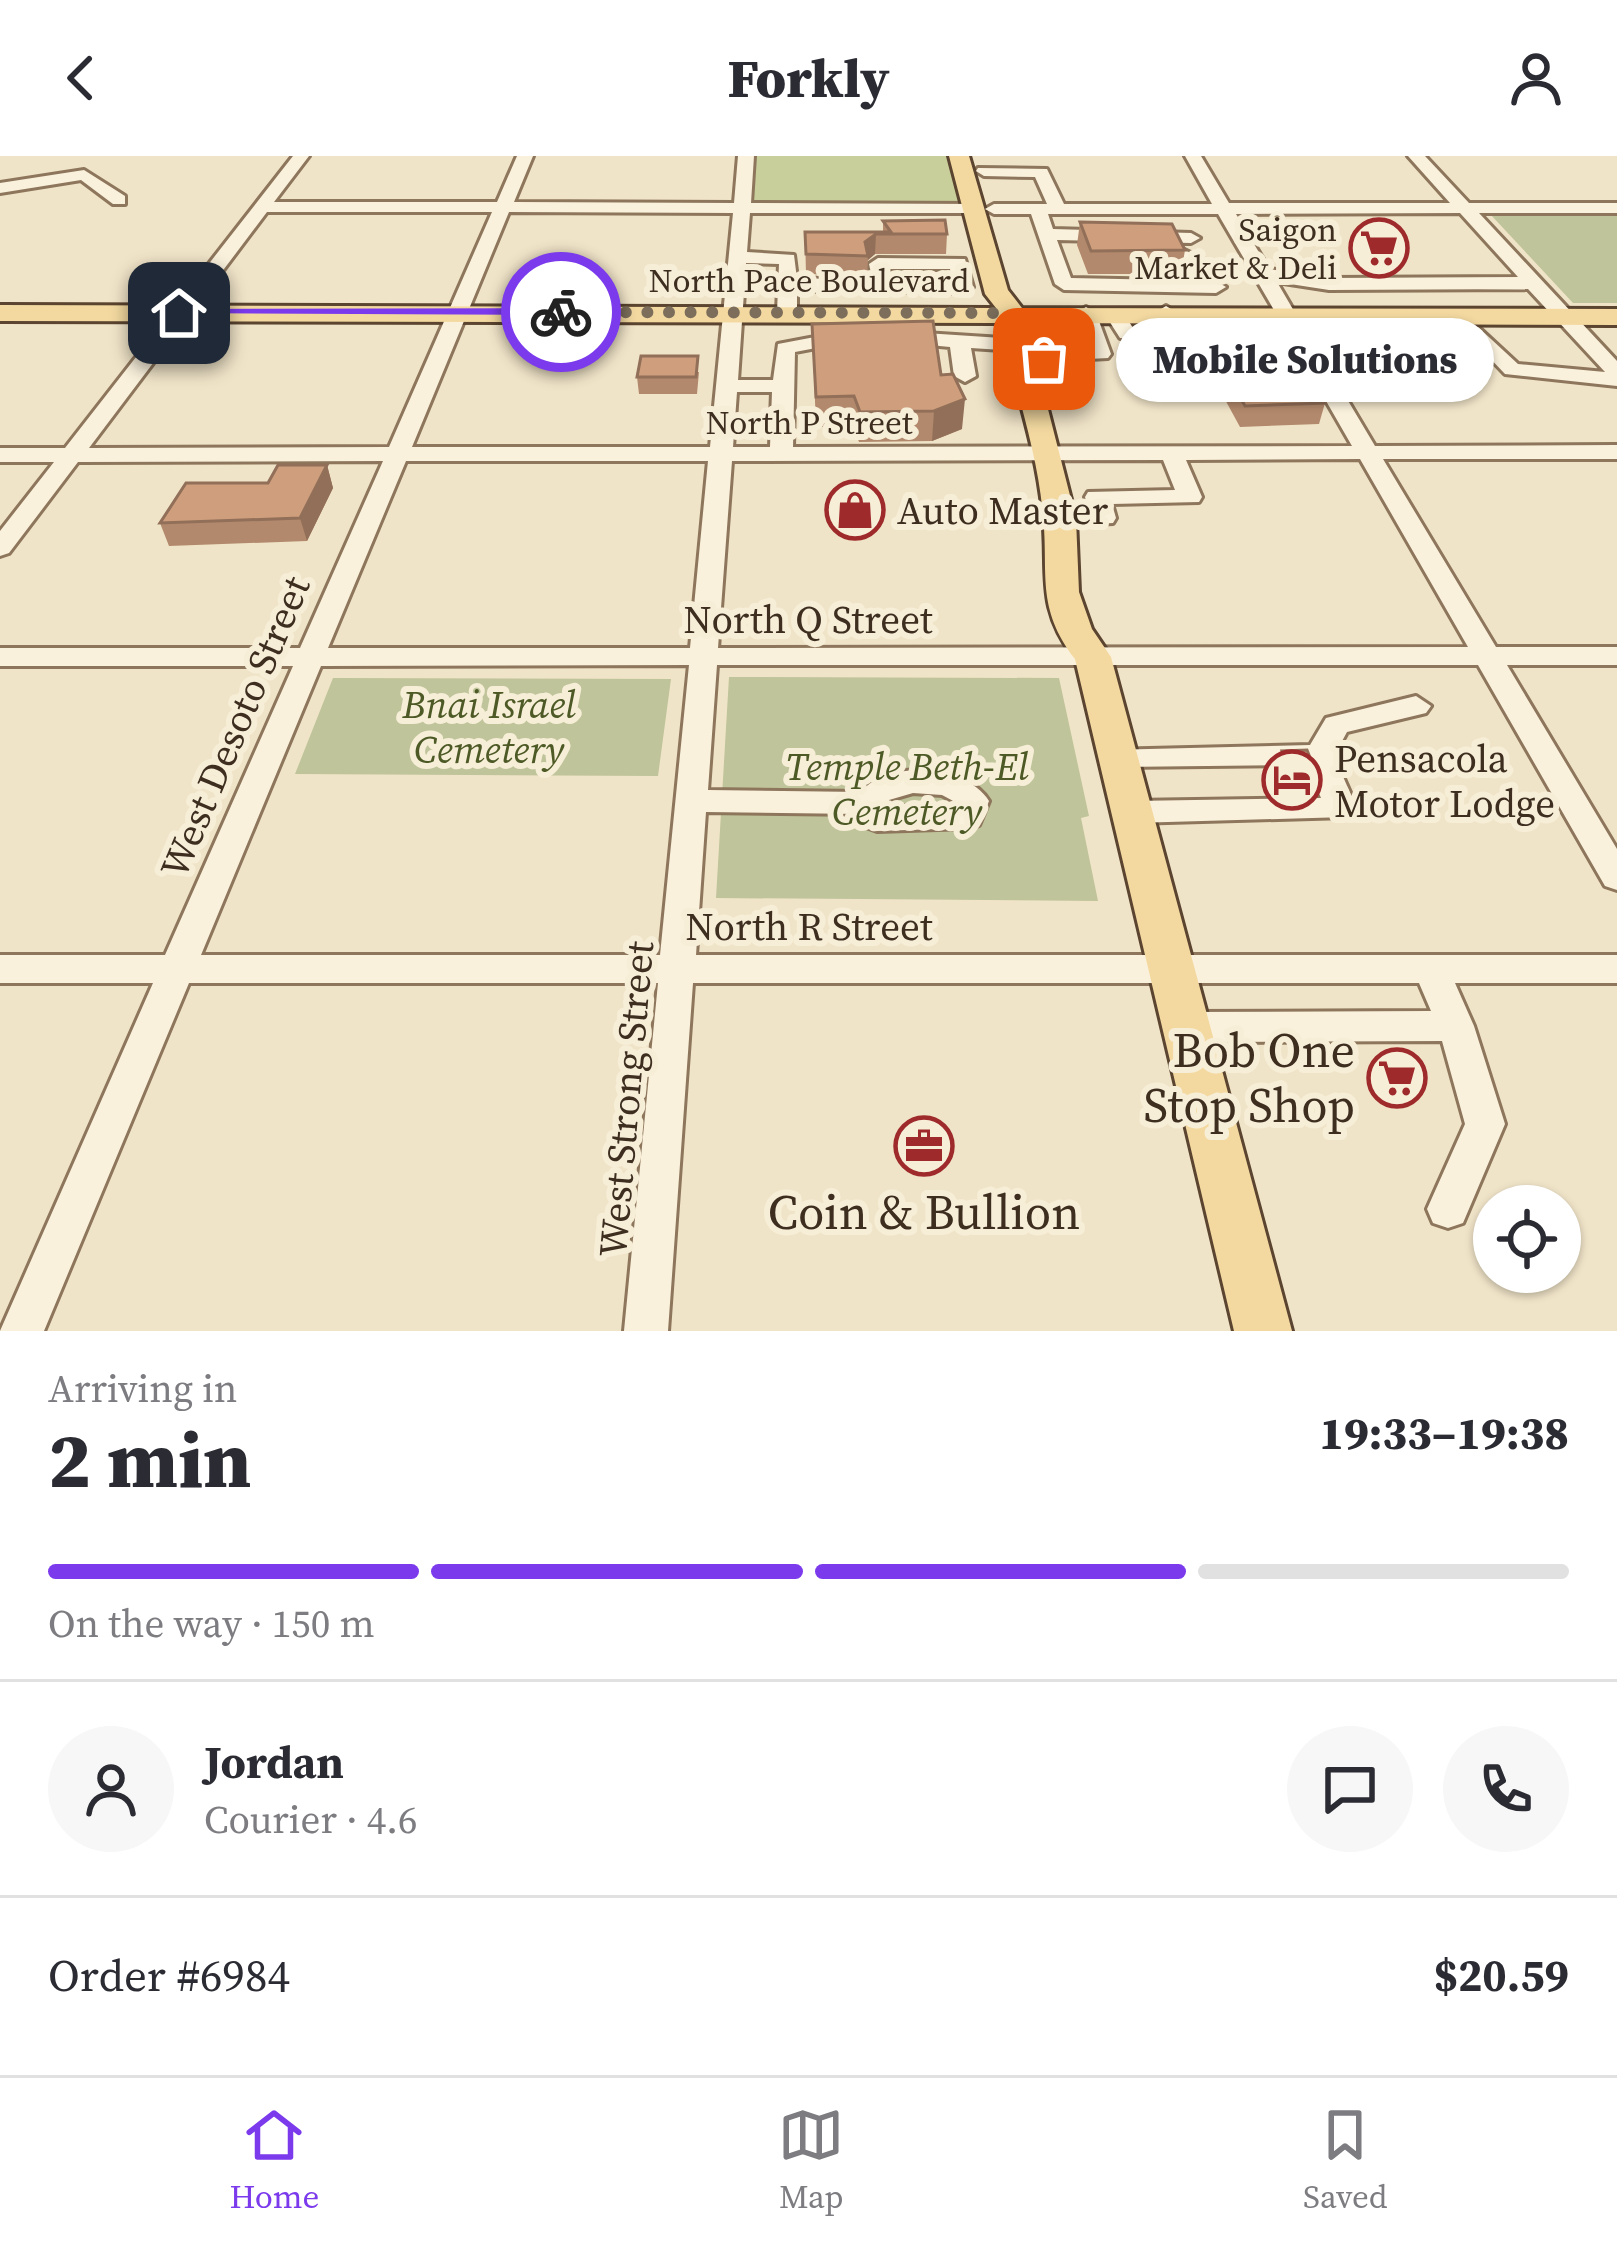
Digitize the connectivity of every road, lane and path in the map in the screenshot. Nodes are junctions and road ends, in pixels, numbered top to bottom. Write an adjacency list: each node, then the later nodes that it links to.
1 (301, 156): 10 (street)
2 (525, 156): 11 (street, West Desoto Street)
3 (746, 156): 12 (street, West Strong Street)
4 (959, 156): 13 (main road)
5 (1193, 156): 15 (street)
6 (1416, 156): 16 (street)
7 (984, 170): 13 (main road); 14 (street)
8 (0, 188): 9 (street)
9 (119, 200)
10 (260, 207): 11 (street); 39 (street)
11 (502, 208): 12 (street); 34 (street, West Desoto Street)
12 (742, 208): 13 (street); 22 (street, West Strong Street)
13 (983, 208): 14 (street); 23 (main road); 33 (main road)
14 (1047, 208): 15 (street); 18 (street)
15 (1224, 208): 16 (street); 19 (street)
16 (1465, 208): 17 (street); 31 (street)
17 (1617, 208)
18 (1047, 234): 20 (street); 47 (street)
19 (1241, 238): 20 (street); 24 (street)
20 (1179, 243): 47 (street)
21 (1486, 255): 29 (street)
22 (738, 257): 32 (street); 35 (street, West Strong Street)
23 (988, 263): 25 (street); 33 (main road)
24 (1262, 274): 26 (street); 37 (street)
25 (919, 278): 33 (main road, North Pace Boulevard); 48 (main road, North Pace Boulevard)
26 (1345, 283): 27 (street); 41 (street)
27 (1403, 283): 28 (street); 42 (street)
28 (1486, 283): 29 (street); 44 (street)
29 (1510, 283): 31 (street)
30 (860, 284): 32 (street)
31 (1534, 284): 45 (street)
32 (787, 285): 36 (street)
33 (1008, 306): 40 (main road, North Pace Boulevard); 53 (main road)
34 (458, 312): 35 (main road, North Pace Boulevard); 39 (main road, North Pace Boulevard); 63 (street, West Desoto Street)
35 (733, 312): 36 (main road, North Pace Boulevard); 56 (street, West Strong Street)
36 (787, 312): 48 (main road, North Pace Boulevard)
37 (1285, 312): 41 (main road, North Pace Boulevard); 47 (main road, North Pace Boulevard); 50 (street)
38 (0, 313): 39 (main road, North Pace Boulevard)
39 (179, 313): 62 (street)
40 (1086, 313): 47 (main road, North Pace Boulevard); 53 (street)
41 (1366, 314): 42 (main road, North Pace Boulevard)
42 (1425, 315): 43 (main road, North Pace Boulevard)
43 (1462, 315): 44 (main road, North Pace Boulevard); 52 (street)
44 (1514, 316): 45 (main road, North Pace Boulevard)
45 (1564, 317): 46 (main road, North Pace Boulevard); 55 (street)
46 (1617, 317)
47 (1223, 318): 49 (street); 50 (street)
48 (845, 324): 51 (street); 57 (street)
49 (1200, 338)
50 (1302, 340): 52 (street); 60 (street)
51 (960, 345): 53 (street); 54 (street)
52 (1489, 346): 55 (street)
53 (1018, 352): 66 (main road)
54 (965, 376)
55 (1617, 376)
56 (726, 386): 57 (street); 64 (street, West Strong Street)
57 (782, 386): 65 (street)
58 (1617, 452): 60 (street, North P Street)
59 (1172, 454): 60 (street, North P Street); 66 (street, North P Street); 67 (street)
60 (1369, 454): 70 (street)
61 (0, 455): 62 (street, North P Street)
62 (71, 455): 63 (street, North P Street); 69 (street)
63 (399, 455): 64 (street, North P Street); 73 (street, West Desoto Street)
64 (720, 455): 65 (street, North P Street); 75 (street, West Strong Street)
65 (781, 455): 66 (street, North P Street)
66 (1047, 468): 67 (street); 68 (main road)
67 (1096, 497): 68 (street)
68 (1060, 519): 74 (main road)
69 (0, 548)
70 (1486, 656): 71 (street, North Q Street); 74 (street, North Q Street); 84 (street)
71 (1617, 656)
72 (0, 657): 73 (street, North Q Street)
73 (310, 657): 75 (street, North Q Street); 88 (street, West Desoto Street)
74 (1094, 657): 75 (street, North Q Street); 78 (main road)
75 (703, 658): 80 (street, West Strong Street)
76 (1416, 706): 79 (street)
77 (1215, 756): 78 (street); 79 (street); 82 (street)
78 (1119, 757): 83 (main road)
79 (1317, 758): 82 (street)
80 (690, 801): 81 (street); 85 (street, West Strong Street)
81 (872, 803)
82 (1233, 810): 83 (street)
83 (1133, 812): 86 (main road)
84 (1617, 878)
85 (676, 968): 86 (street, North R Street); 88 (street, North R Street); 95 (street, West Strong Street)
86 (1172, 968): 89 (street, North R Street); 92 (main road)
87 (0, 969): 88 (street, North R Street)
88 (177, 969): 94 (street, West Desoto Street)
89 (1431, 969): 90 (street, North R Street); 91 (street)
90 (1617, 969)
91 (1456, 1026): 92 (street); 93 (street)
92 (1187, 1027): 96 (main road)
93 (1448, 1209)
94 (22, 1331)
95 (646, 1331)
96 (1263, 1331)

